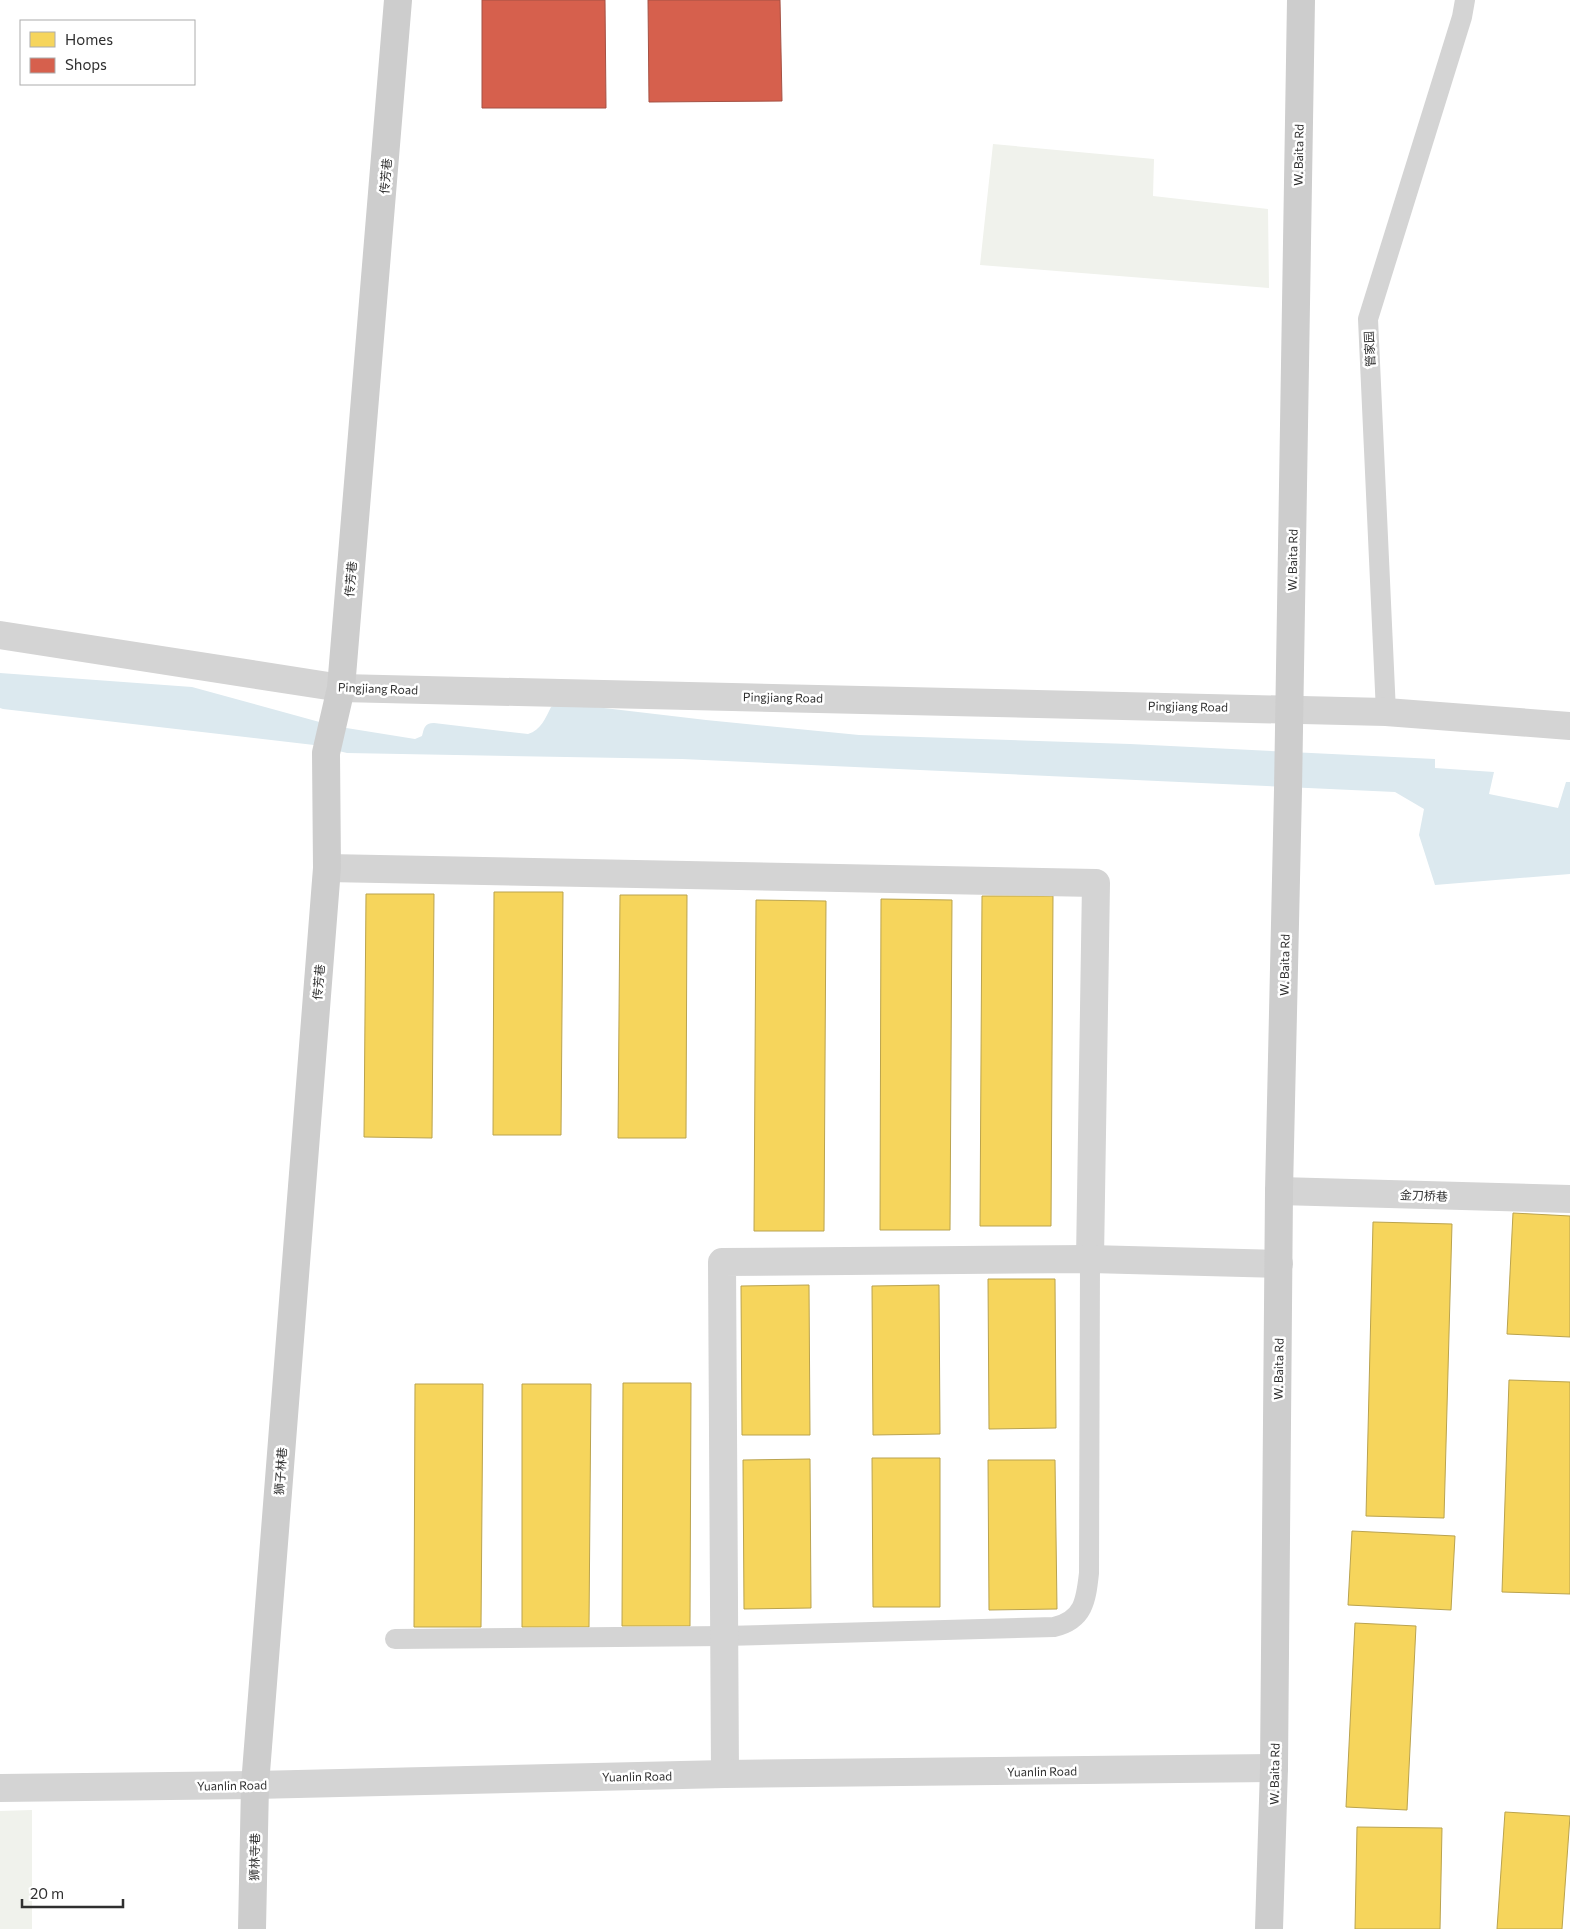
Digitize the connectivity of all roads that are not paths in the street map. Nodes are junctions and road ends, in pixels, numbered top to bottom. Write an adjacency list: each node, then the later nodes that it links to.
1 (398, 0): 5 (street, 传芳巷)
2 (1301, 0): 7 (street, W. Baita Rd)
3 (1466, 0): 6 (lane, 管家园)
4 (0, 635): 5 (street, Pingjiang Road)
5 (341, 688): 7 (street, Pingjiang Road); 9 (street, 传芳巷)
6 (1386, 712): 7 (street, Pingjiang Road); 8 (street, Pingjiang Road)
7 (1289, 719): 11 (street, W. Baita Rd)
8 (1570, 726)
9 (327, 868): 10 (street, 传芳巷); 13 (street)
10 (304, 1158): 19 (street, 狮子林巷)
11 (1279, 1191): 12 (street, 金刀桥巷); 14 (street, W. Baita Rd)
12 (1570, 1199)
13 (1090, 1259): 14 (street); 15 (lane); 15 (street)
14 (1280, 1264): 17 (street, W. Baita Rd)
15 (725, 1636): 16 (lane); 18 (street)
16 (395, 1639)
17 (1274, 1768): 18 (street, Yuanlin Road); 22 (street, W. Baita Rd)
18 (725, 1774): 19 (street, Yuanlin Road)
19 (255, 1785): 20 (street, Yuanlin Road); 21 (street, 狮林寺巷)
20 (0, 1788)
21 (252, 1929)
22 (1269, 1929)

